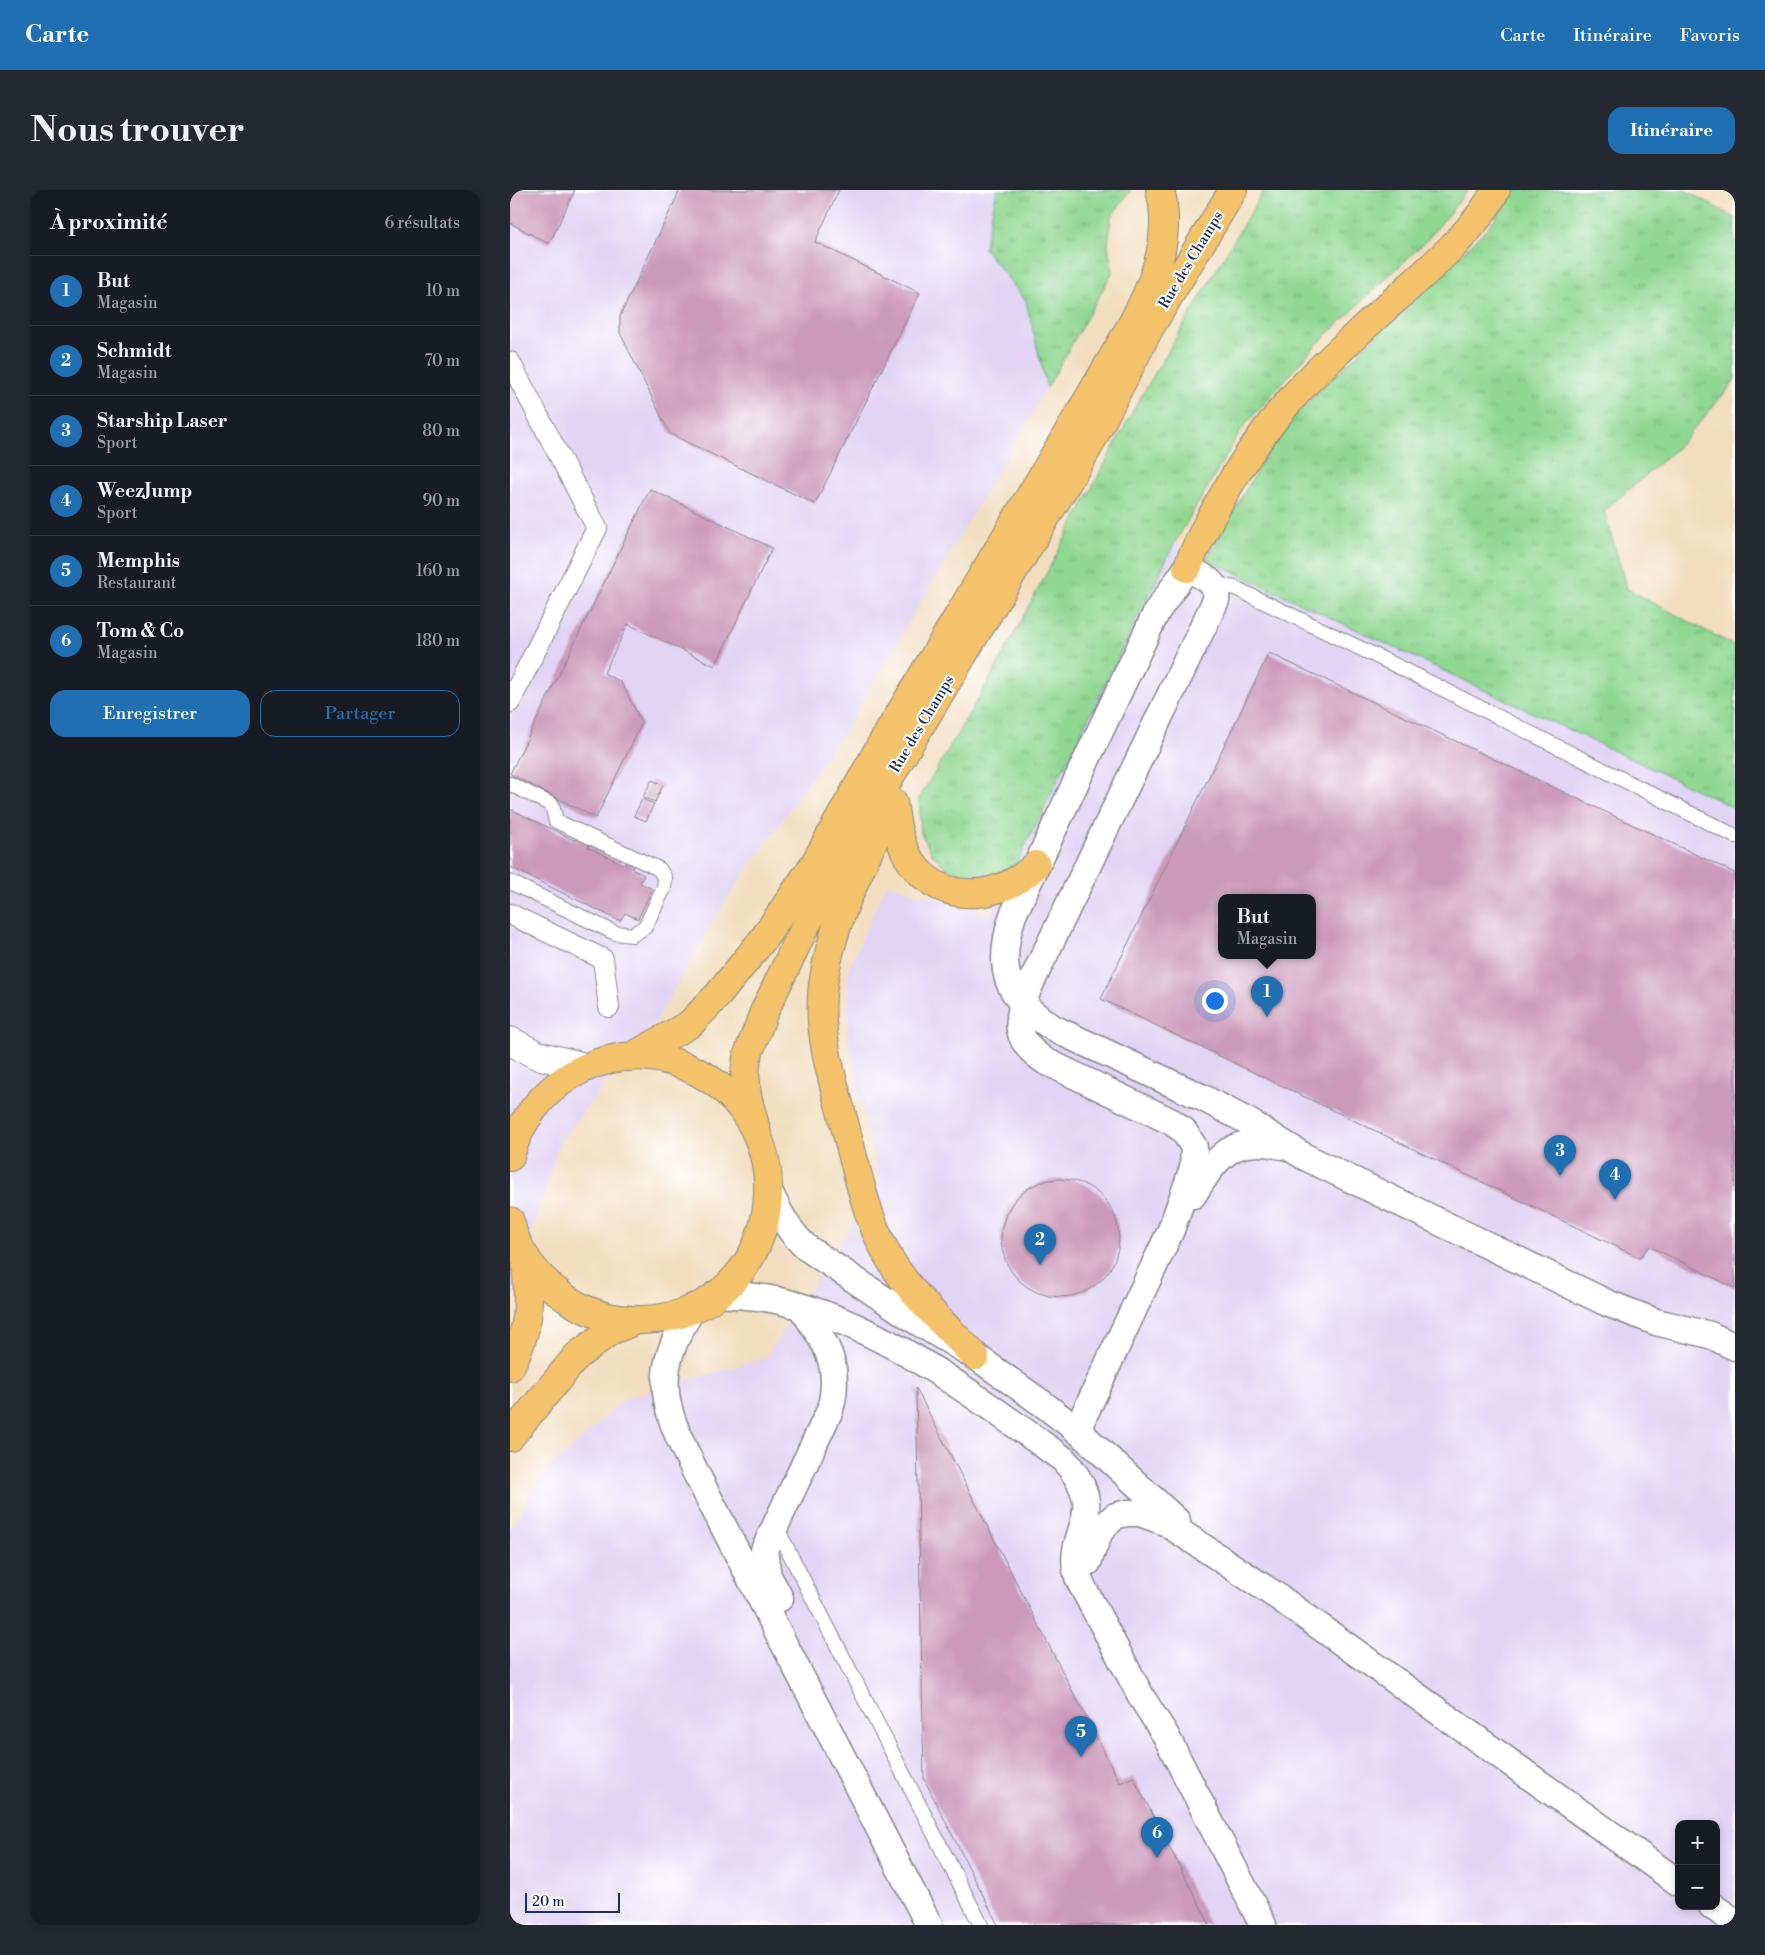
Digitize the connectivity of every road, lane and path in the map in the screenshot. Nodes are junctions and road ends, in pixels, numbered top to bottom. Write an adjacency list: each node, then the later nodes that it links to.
1 (1160, 190): 6 (main road)
2 (1233, 190): 4 (main road, Rue des Champs)
3 (1496, 190): 7 (main road)
4 (1149, 329): 6 (main road, Rue des Champs); 10 (main road, Rue des Champs)
5 (510, 362): 9 (street)
6 (1096, 386): 20 (main road, Rue des Champs)
7 (1187, 568): 8 (street); 14 (street)
8 (1213, 583): 13 (lane); 17 (street)
9 (510, 702)
10 (928, 713): 12 (main road); 22 (main road, Rue des Champs)
11 (510, 784): 15 (lane)
12 (893, 802): 14 (main road); 33 (main road)
13 (1735, 836)
14 (1036, 865): 17 (street)
15 (510, 882)
16 (510, 914): 18 (street)
17 (1022, 1005): 23 (street); 27 (street)
18 (609, 1007)
19 (510, 1041): 21 (street)
20 (631, 1057): 21 (main road); 22 (main road)
21 (586, 1067): 24 (main road)
22 (757, 1134): 25 (main road)
23 (1285, 1146): 27 (street); 32 (street)
24 (511, 1147)
25 (769, 1191): 29 (main road); 33 (street)
26 (510, 1221): 28 (main road)
27 (1171, 1230): 35 (street)
28 (526, 1258): 31 (main road); 34 (main road)
29 (705, 1301): 30 (street); 31 (main road); 43 (street)
30 (801, 1307): 37 (street); 39 (street)
31 (637, 1320): 36 (main road)
32 (1735, 1347)
33 (975, 1356): 35 (street)
34 (510, 1367)
35 (1077, 1430): 38 (street)
36 (510, 1437)
37 (775, 1525): 44 (street); 45 (lane)
38 (1209, 1550): 39 (street); 40 (street)
39 (1086, 1592): 46 (street)
40 (1675, 1879)
41 (1718, 1910): 42 (street)
42 (1735, 1922)
43 (929, 1925)
44 (948, 1925)
45 (981, 1925)
46 (1263, 1925)

